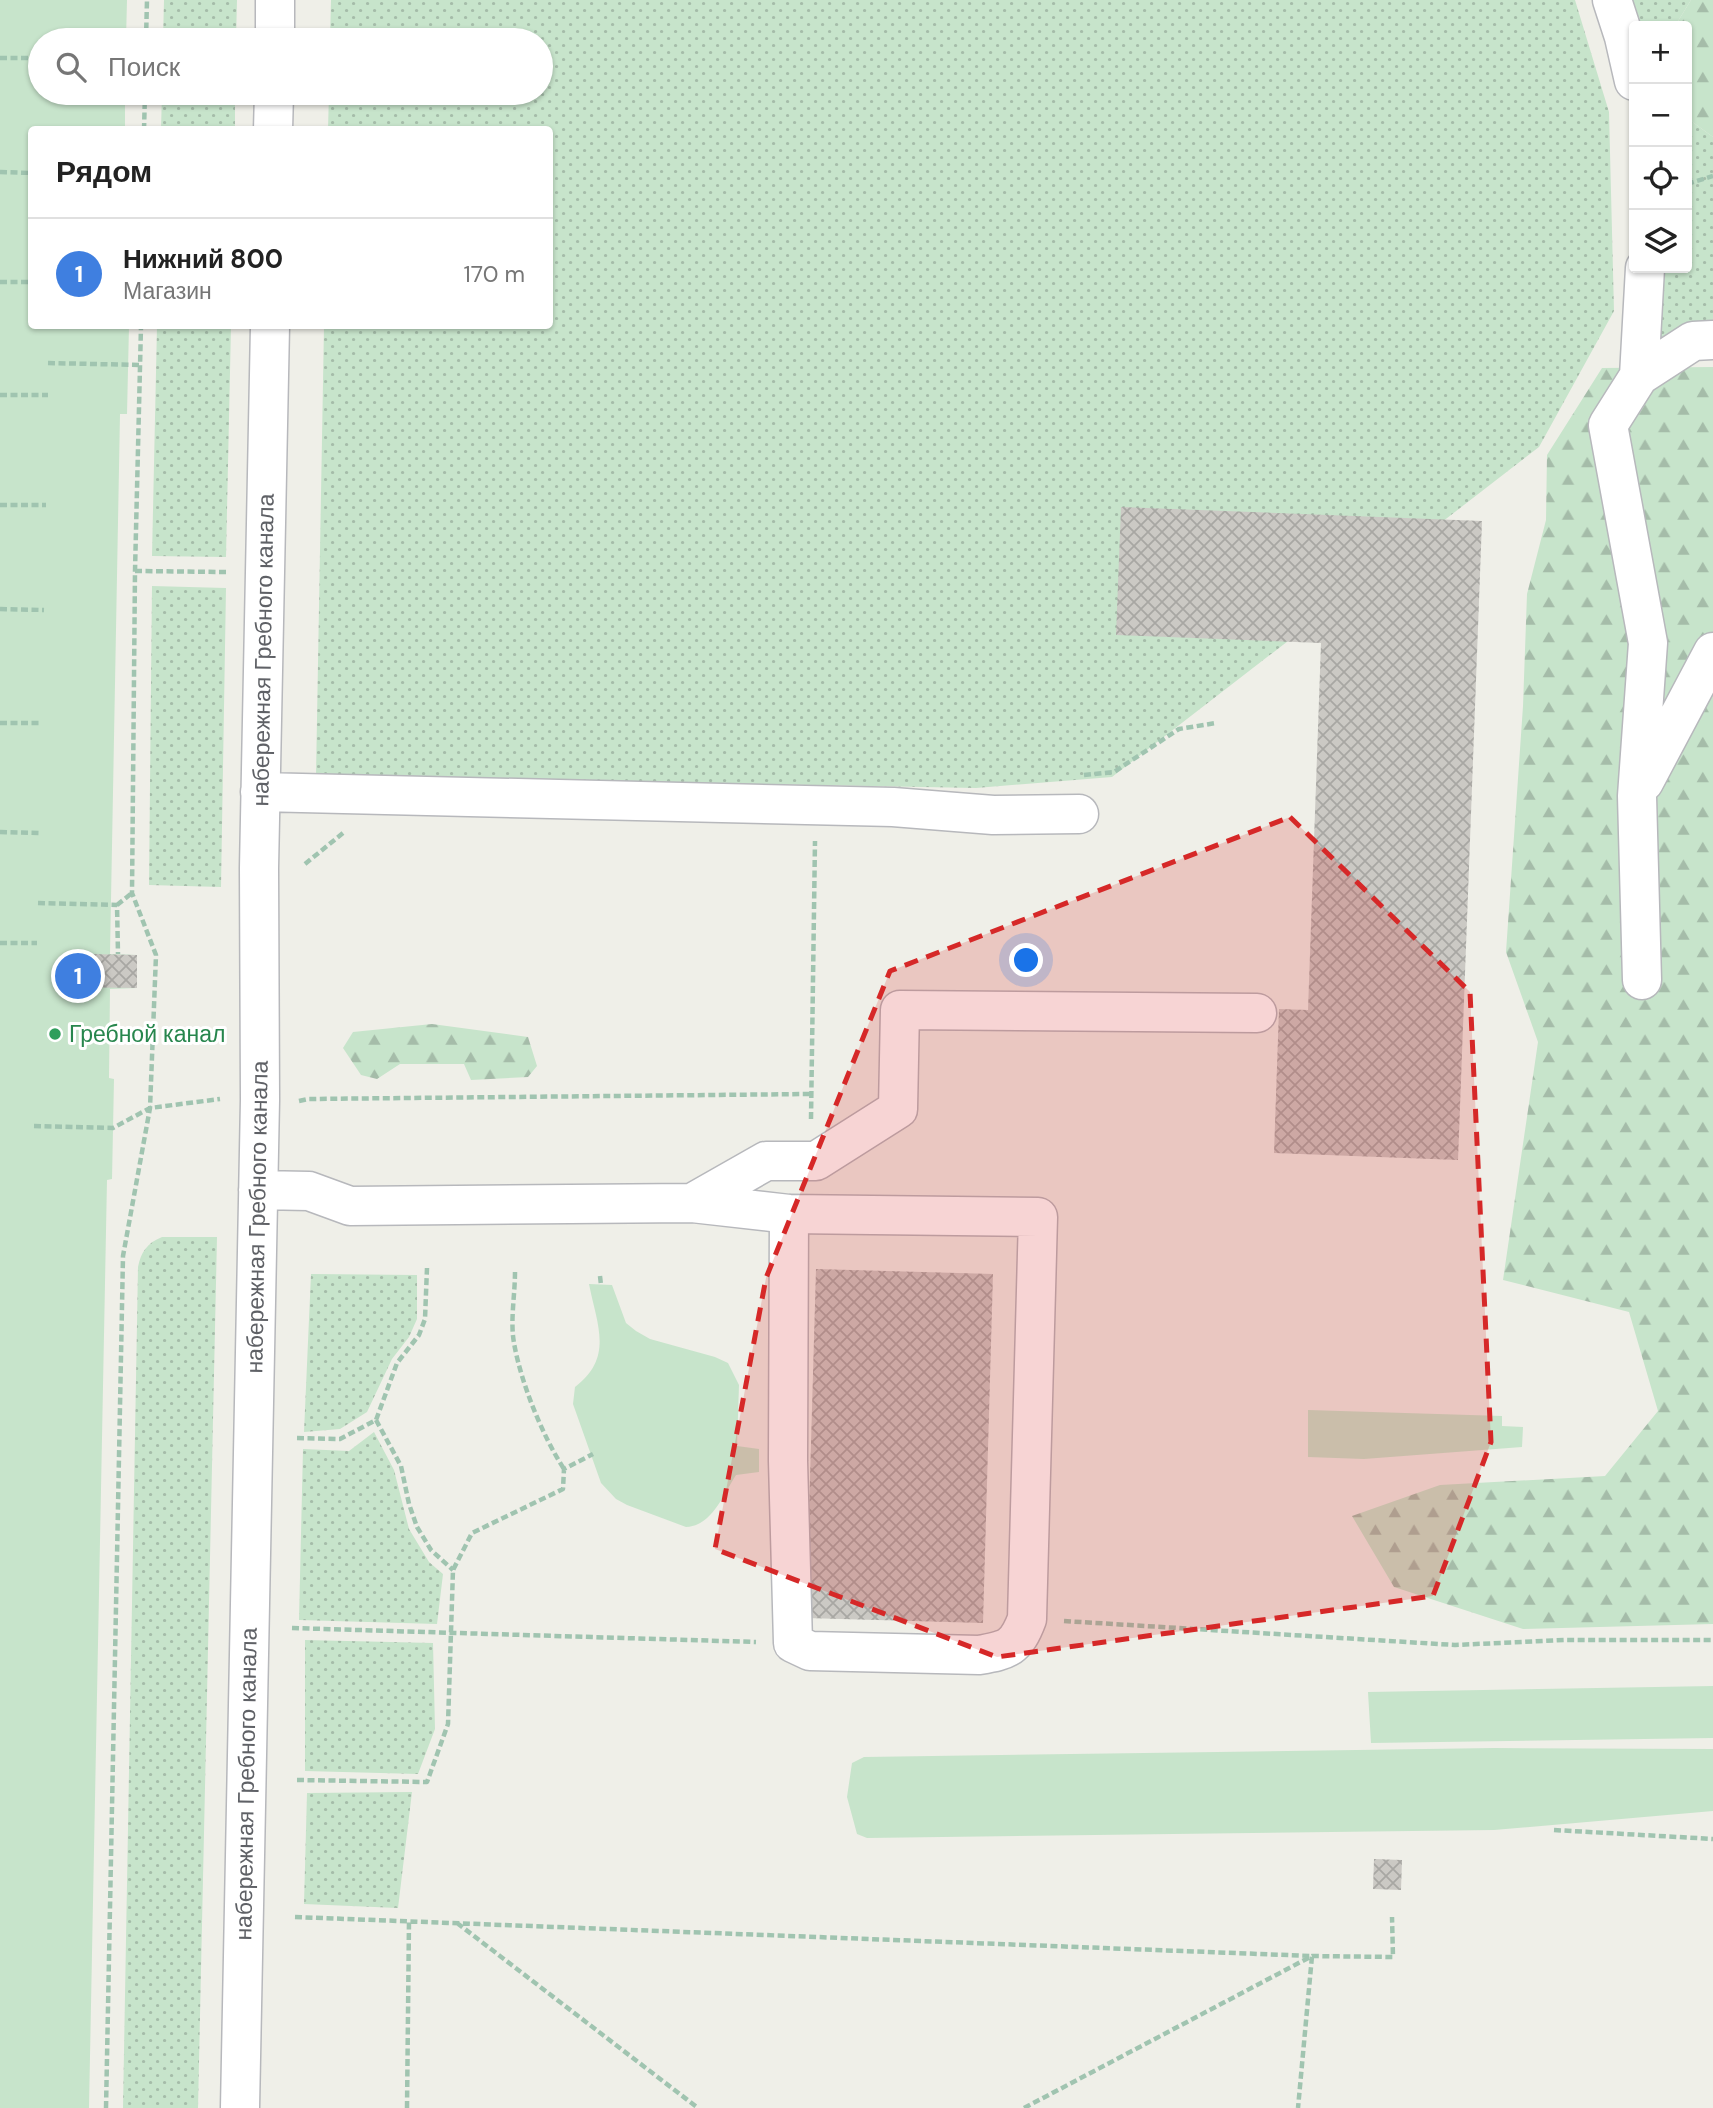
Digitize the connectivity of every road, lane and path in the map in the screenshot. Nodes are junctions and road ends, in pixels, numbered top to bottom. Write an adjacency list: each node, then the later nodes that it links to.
1 (147, 0): 4 (path)
2 (275, 0): 5 (street)
3 (1612, 0): 8 (street)
4 (146, 28)
5 (275, 28)
6 (0, 58): 7 (path)
7 (28, 58)
8 (1629, 59)
9 (145, 105): 11 (path)
10 (274, 105): 12 (street)
11 (144, 126)
12 (273, 126)
13 (0, 172): 14 (path)
14 (28, 173)
15 (1713, 176): 16 (path)
16 (1692, 182)
17 (1645, 273): 25 (street)
18 (0, 282): 19 (path)
19 (28, 282)
20 (141, 329): 24 (path)
21 (270, 329): 39 (street, набережная Гребного канала)
22 (1706, 336): 25 (street)
23 (48, 363): 24 (path)
24 (140, 365): 30 (path)
25 (1639, 376): 40 (street)
26 (0, 395): 27 (path)
27 (48, 395)
28 (0, 505): 29 (path)
29 (46, 505)
30 (135, 571): 31 (path); 45 (path)
31 (226, 572)
32 (0, 609): 33 (path)
33 (44, 610)
34 (1713, 652): 40 (street)
35 (0, 723): 36 (path)
36 (41, 723)
37 (1216, 723): 38 (path)
38 (1078, 776)
39 (260, 792): 41 (street); 59 (street, набережная Гребного канала)
40 (1637, 796): 51 (street)
41 (1079, 814)
42 (0, 832): 43 (path)
43 (40, 833)
44 (816, 836): 53 (path)
45 (132, 893): 47 (path); 56 (path)
46 (38, 903): 47 (path)
47 (117, 905): 50 (path)
48 (0, 943): 49 (path)
49 (37, 943)
50 (117, 954)
51 (1642, 981)
52 (1257, 1013): 58 (street)
53 (811, 1094): 55 (path); 58 (path)
54 (220, 1099): 56 (path)
55 (299, 1101)
56 (150, 1108): 57 (path); 84 (path)
57 (34, 1126)
58 (810, 1161): 60 (street)
59 (258, 1190): 60 (street); 85 (street, набережная Гребного канала)
60 (692, 1203): 61 (street)
61 (789, 1214): 71 (street); 75 (street)
62 (427, 1268): 66 (path)
63 (515, 1272): 69 (path)
64 (600, 1276): 65 (path)
65 (601, 1285)
66 (376, 1420): 67 (path); 70 (path)
67 (297, 1438)
68 (593, 1454): 69 (path)
69 (564, 1469): 70 (path)
70 (453, 1570): 73 (path)
71 (1027, 1619): 74 (path); 75 (street)
72 (292, 1628): 73 (path)
73 (450, 1632): 75 (path); 76 (path)
74 (1713, 1640)
75 (793, 1643)
76 (296, 1780)
77 (1554, 1830): 78 (path)
78 (1713, 1839)
79 (295, 1917): 81 (path)
80 (1392, 1917): 83 (path)
81 (409, 1920): 82 (path); 86 (path)
82 (457, 1922): 83 (path); 87 (path)
83 (1312, 1956): 88 (path); 89 (path)
84 (106, 2108)
85 (240, 2108)
86 (407, 2108)
87 (698, 2108)
88 (1024, 2108)
89 (1298, 2108)

